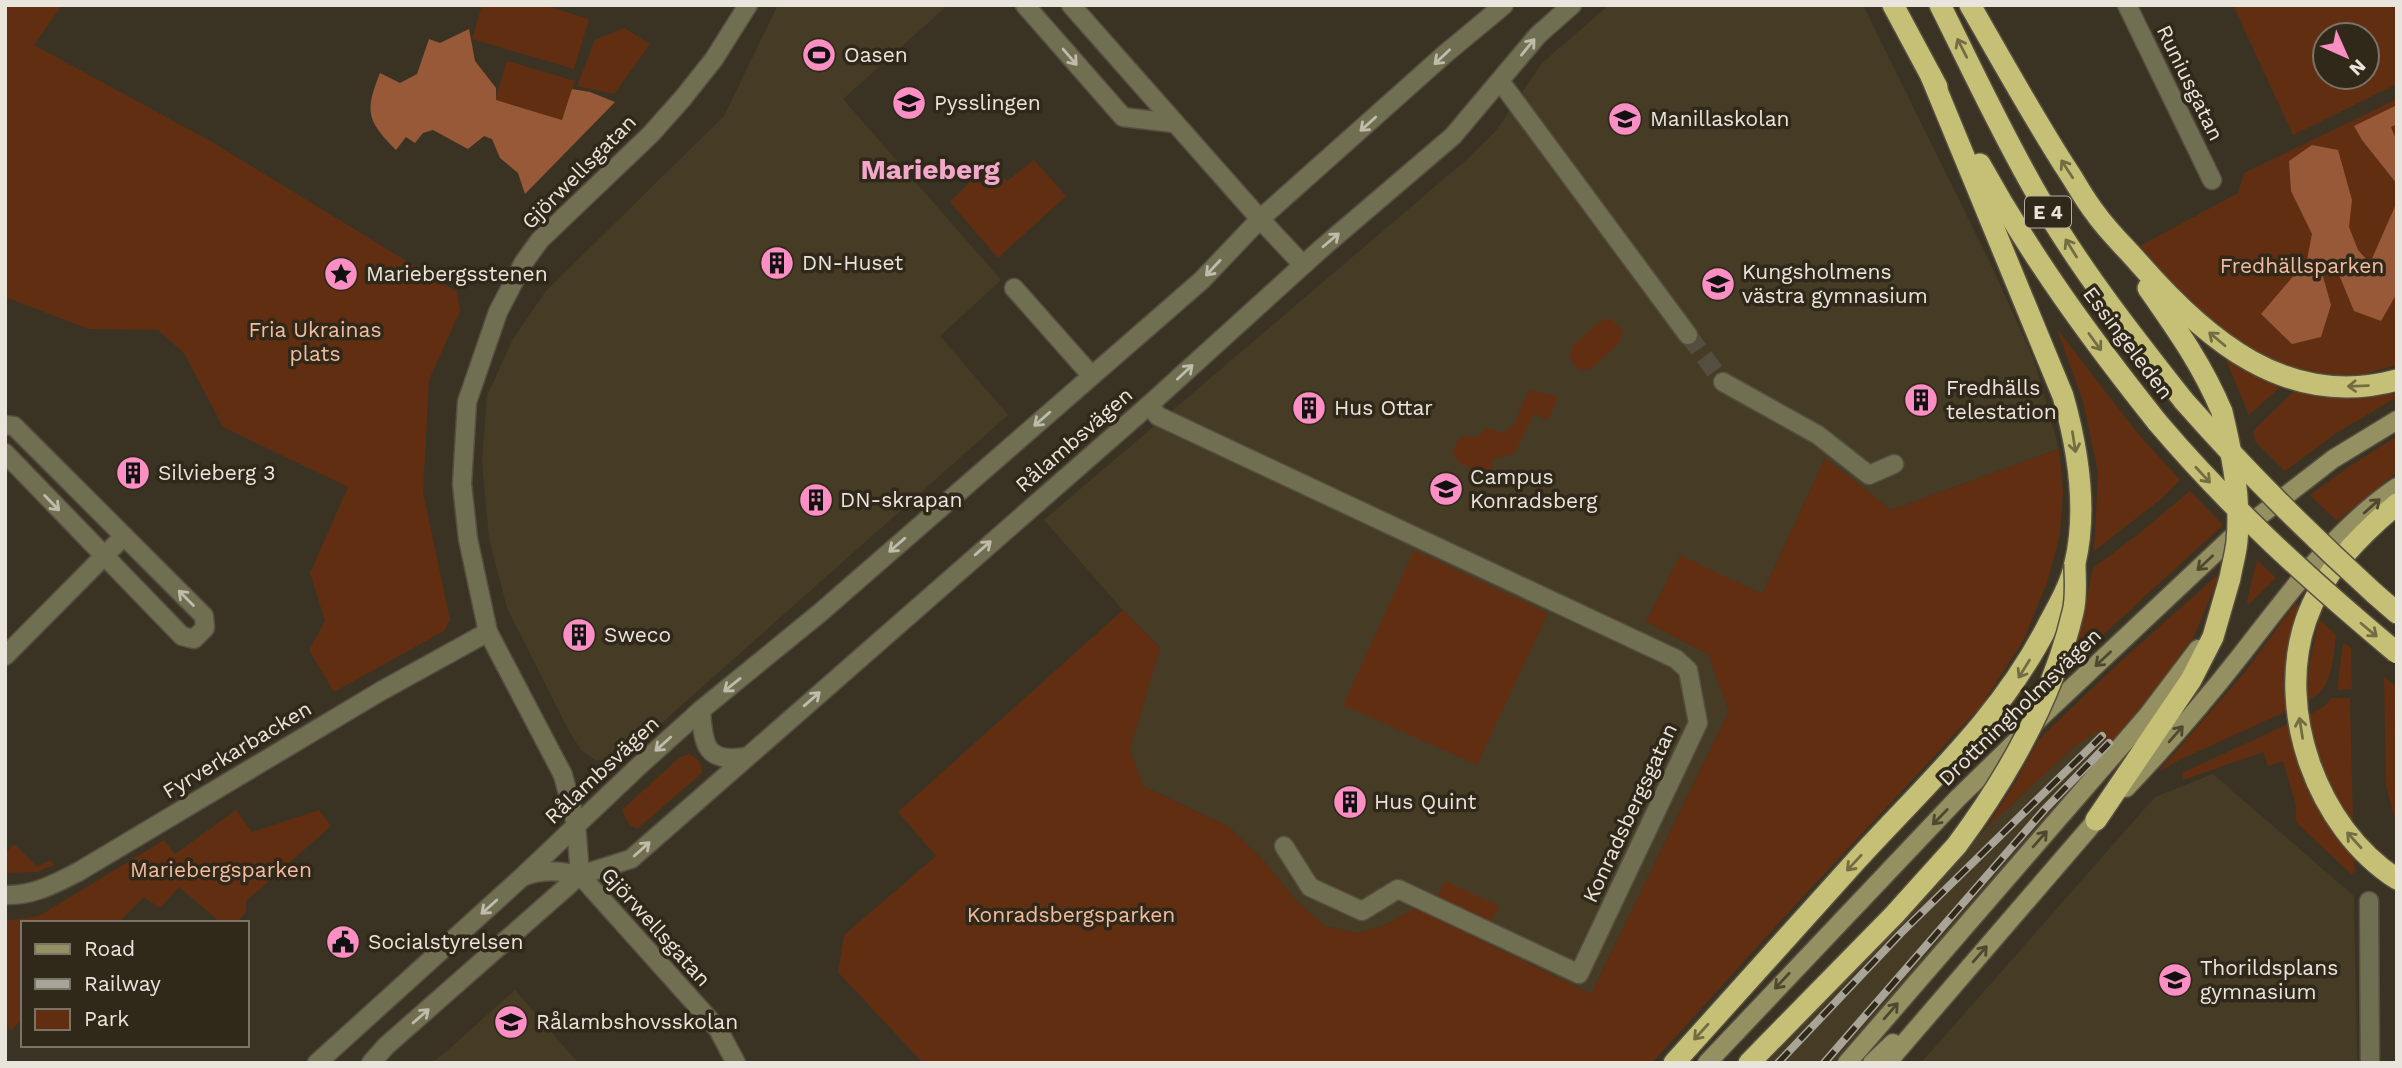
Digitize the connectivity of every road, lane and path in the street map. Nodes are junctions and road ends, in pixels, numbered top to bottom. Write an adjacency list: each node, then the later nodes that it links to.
1 (748, 5): 34 (street, Gjörwellsgatan)
2 (1025, 5): 12 (street, one-way to 12)
3 (1071, 5): 12 (street)
4 (1504, 5): 15 (street, Rålambsvägen, one-way to 15)
5 (1572, 5): 11 (street, Rålambsvägen, one-way to 5)
6 (1893, 5): 10 (highway, Essingeleden / E 4)
7 (1940, 5): 33 (highway, Essingeleden / E 4, one-way to 7, bridge)
8 (1970, 5): 14 (highway, one-way to 8)
9 (2127, 5): 13 (street, Runiusgatan)
10 (1931, 76): 31 (highway, one-way to 31); 35 (highway, Essingeleden / E 4, one-way to 35, bridge)
11 (1500, 81): 16 (street, Rålambsvägen, one-way to 11); 18 (street)
12 (1173, 123): 15 (street)
13 (2212, 180)
14 (2096, 215): 20 (highway, one-way to 14); 32 (highway, bridge)
15 (1260, 219): 16 (street); 19 (street, Rålambsvägen, one-way to 19)
16 (1303, 265): 22 (street, Rålambsvägen, one-way to 16)
17 (1014, 288): 19 (street)
18 (1688, 335)
19 (1091, 375): 37 (street, Rålambsvägen, one-way to 37)
20 (2397, 380)
21 (1723, 382): 26 (street)
22 (1149, 405): 38 (street, Rålambsvägen, one-way to 22); 41 (street, Konradsbergsgatan)
23 (2397, 420): 52 (main road, Drottningholmsvägen, one-way to 52)
24 (5, 425): 29 (street)
25 (5, 453): 30 (street, one-way to 30)
26 (1894, 464)
27 (2397, 487): 39 (main road, one-way to 27)
28 (2397, 505): 44 (highway, one-way to 28)
29 (124, 536): 30 (street); 30 (street, one-way to 29)
30 (104, 557): 36 (street)
31 (2075, 564): 51 (highway, one-way to 51); 53 (highway, bridge)
32 (2223, 603): 39 (highway); 54 (main road, one-way to 32)
33 (2397, 613)
34 (488, 632): 40 (street, Gjörwellsgatan); 45 (street, Fyrverkarbacken)
35 (2397, 653)
36 (5, 656)
37 (701, 710): 38 (street); 40 (street, Rålambsvägen, one-way to 40)
38 (746, 757): 42 (street, Rålambsvägen, one-way to 38)
39 (2096, 820): 47 (main road, one-way to 39)
40 (576, 824): 42 (street, Gjörwellsgatan); 43 (street, Rålambsvägen)
41 (1284, 846)
42 (580, 876): 43 (street, Rålambsvägen); 49 (street, Rålambsvägen, one-way to 42); 50 (street, Gjörwellsgatan)
43 (521, 878): 48 (street, Rålambsvägen, one-way to 48)
44 (2397, 879)
45 (5, 895)
46 (2369, 901): 57 (street)
47 (1935, 1006): 55 (main road); 56 (main road)
48 (317, 1063)
49 (371, 1063)
50 (736, 1063)
51 (1674, 1063)
52 (1707, 1063)
53 (1749, 1063)
54 (1847, 1063)
55 (1872, 1063)
56 (1887, 1063)
57 (2370, 1063)

